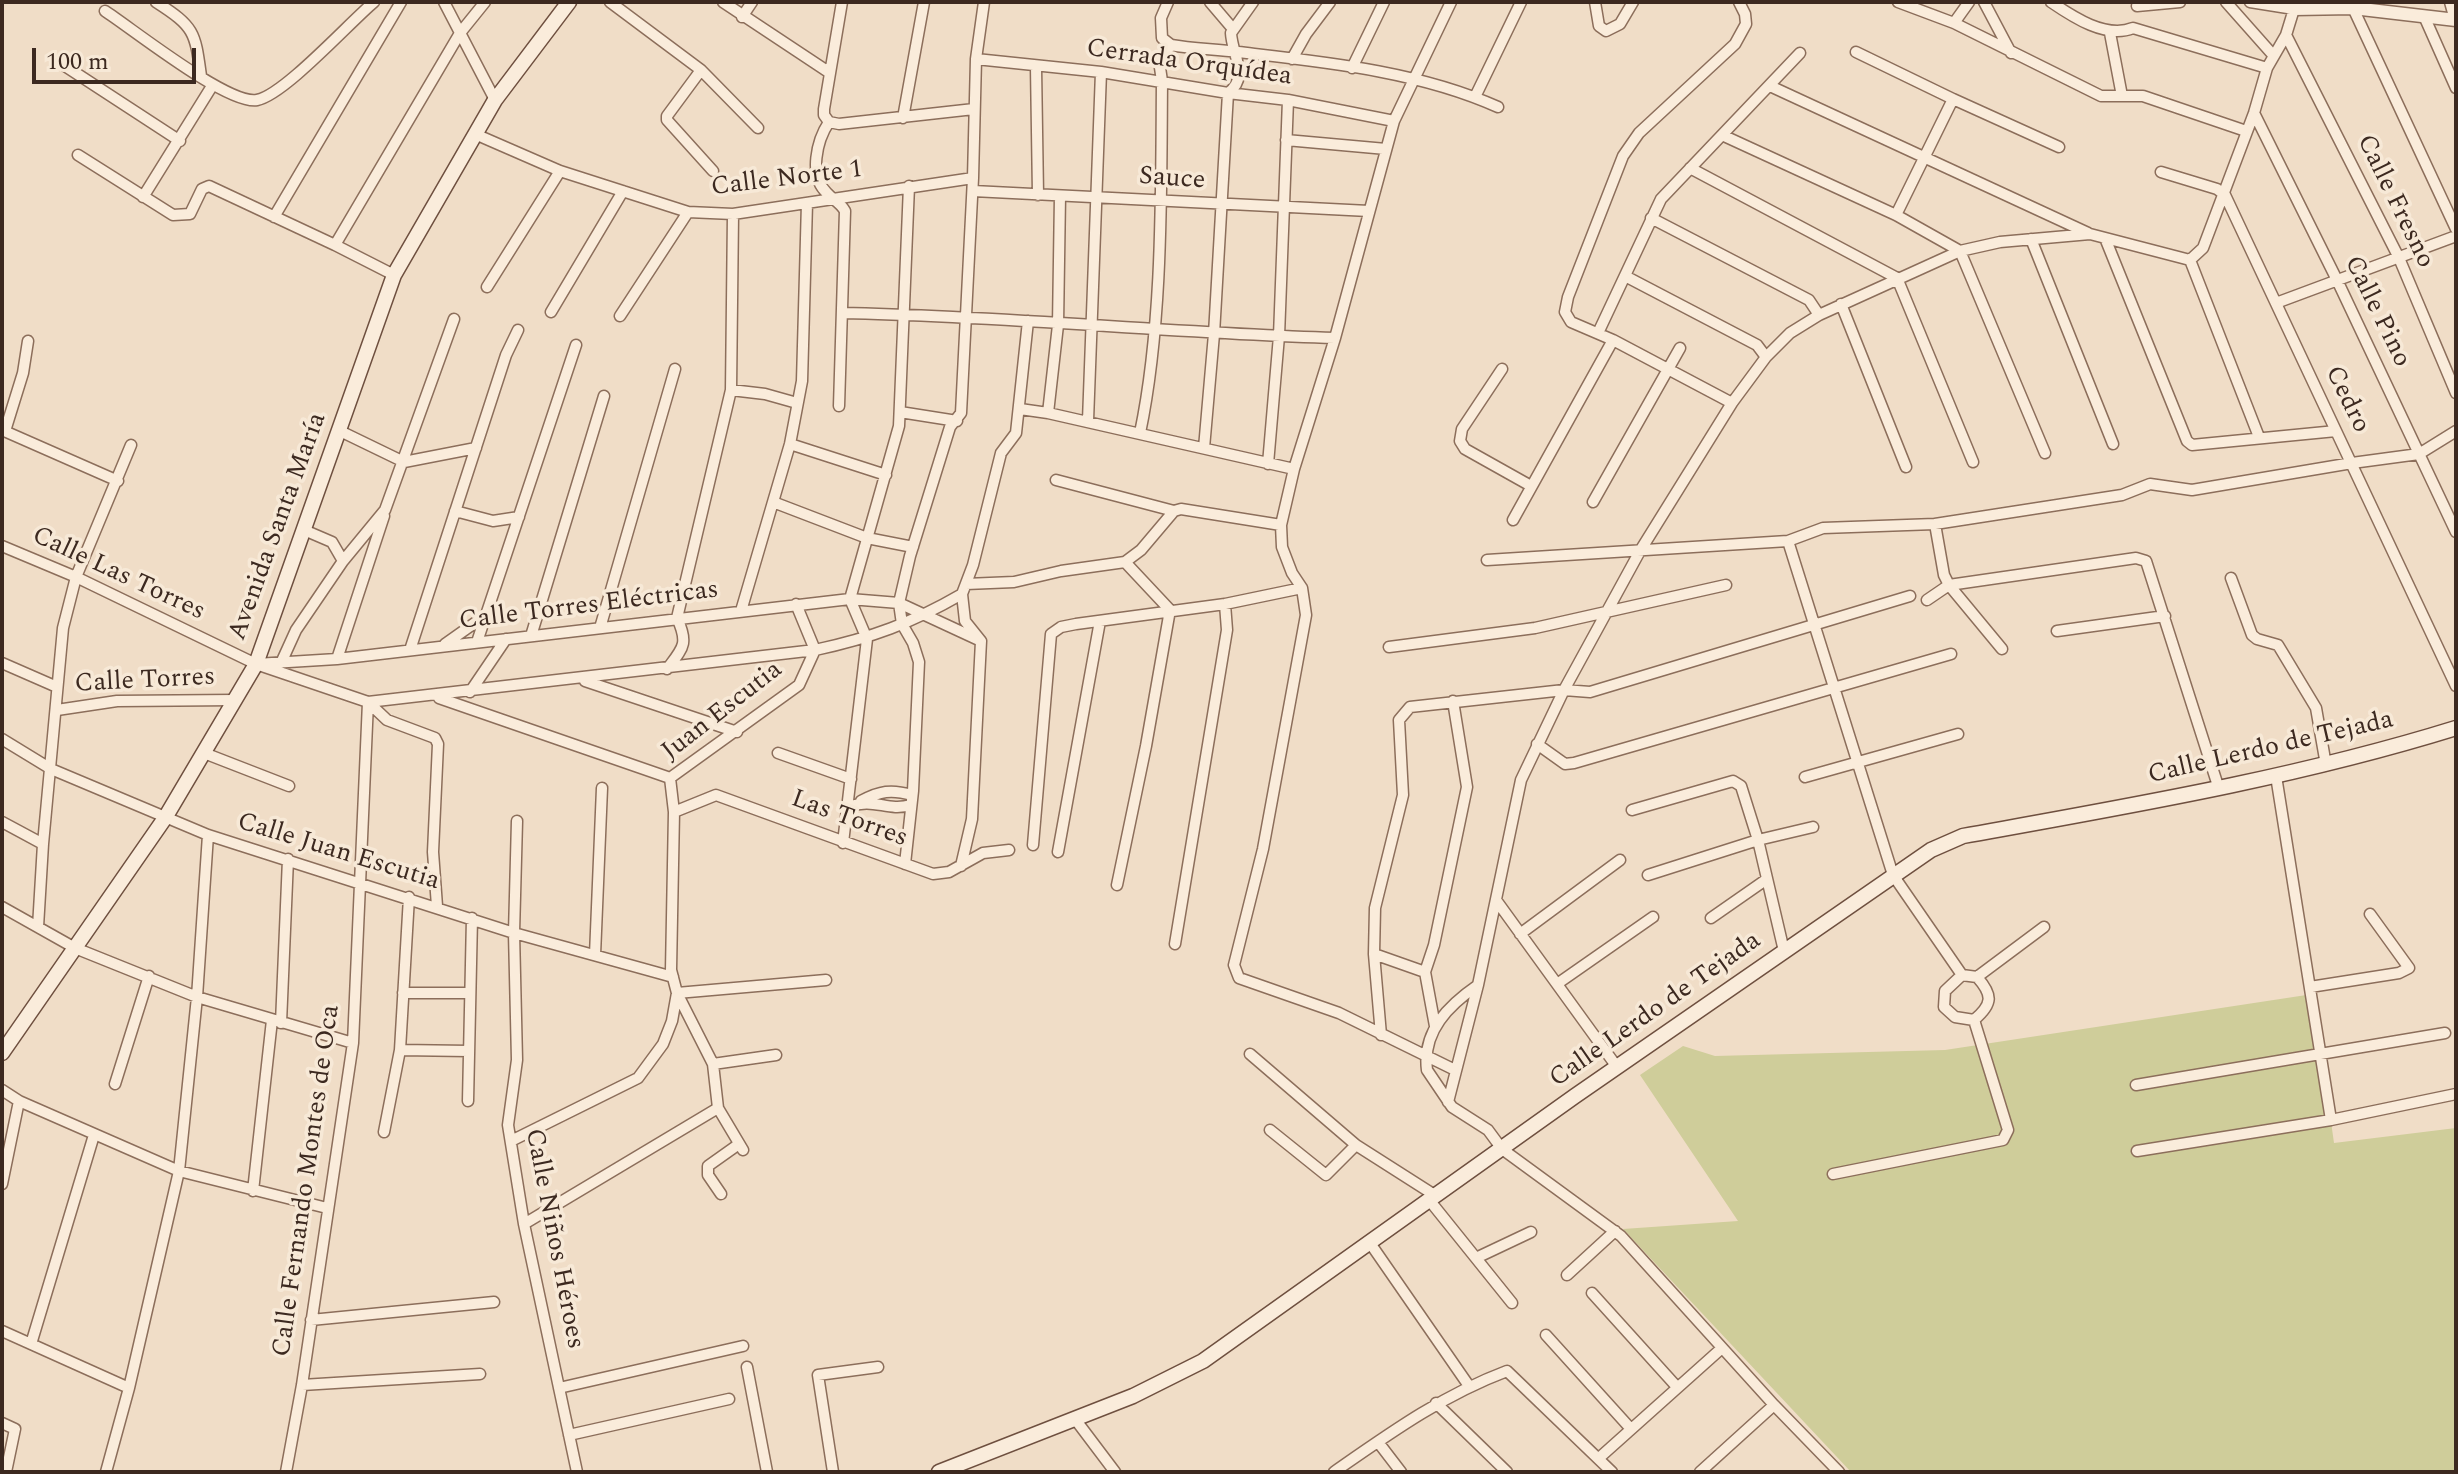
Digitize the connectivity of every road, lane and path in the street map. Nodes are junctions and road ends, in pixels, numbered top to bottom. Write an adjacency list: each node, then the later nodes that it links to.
1 (156, 2): 60 (street)
2 (374, 2): 63 (street)
3 (401, 2): 110 (street)
4 (444, 2): 42 (street)
5 (485, 2): 42 (street)
6 (569, 2): 70 (main road, Avenida Santa María)
7 (610, 2): 57 (street)
8 (723, 2): 37 (street)
9 (752, 2): 37 (street)
10 (842, 2): 59 (street)
11 (924, 2): 75 (street)
12 (984, 2): 51 (street)
13 (1168, 2): 45 (street)
14 (1210, 2): 41 (street)
15 (1253, 2): 41 (street)
16 (1330, 2): 52 (street)
17 (1384, 2): 55 (street)
18 (1451, 2): 61 (street)
19 (1521, 2): 68 (street)
20 (1595, 2): 21 (street)
21 (1633, 2)
22 (1739, 2): 140 (street)
23 (1898, 2): 39 (street)
24 (1969, 2): 39 (street)
25 (1984, 2): 49 (street)
26 (2051, 2): 43 (street)
27 (2180, 2): 31 (street)
28 (2226, 2): 50 (street)
29 (2250, 2): 32 (street)
30 (2450, 2): 38 (street)
31 (2136, 4): 40 (street)
32 (2290, 5): 34 (street); 44 (street)
33 (2387, 6): 34 (street); 36 (street)
34 (2353, 8): 112 (street)
35 (105, 11): 60 (street)
36 (2424, 16): 38 (street); 65 (street)
37 (742, 17): 59 (street)
38 (2455, 20)
39 (1954, 23): 49 (street)
40 (2133, 28): 43 (street); 56 (street)
41 (1233, 29): 46 (street)
42 (460, 33): 70 (street); 117 (street)
43 (2110, 33): 67 (street)
44 (2286, 35): 50 (street); 119 (street, Calle Fresno)
45 (1171, 45): 46 (street); 62 (street)
46 (1234, 52): 52 (street); 66 (street)
47 (1856, 52): 69 (street)
48 (1800, 53): 64 (street)
49 (2011, 53): 67 (street)
50 (2273, 55): 56 (street)
51 (976, 59): 54 (street, Cerrada Orquídea); 73 (street)
52 (1292, 59): 55 (street)
53 (65, 66): 83 (street)
54 (1036, 67): 58 (street, Cerrada Orquídea); 96 (street)
55 (1352, 68): 61 (street)
56 (2267, 68): 74 (street)
57 (701, 70): 78 (street); 90 (street)
58 (1101, 72): 62 (street, Cerrada Orquídea); 100 (street)
59 (830, 73): 77 (street)
60 (201, 76): 63 (street)
61 (1414, 80): 68 (street); 76 (street)
62 (1162, 81): 66 (street, Cerrada Orquídea); 102 (street)
63 (212, 86): 83 (street)
64 (1770, 86): 81 (street); 87 (street)
65 (2456, 88)
66 (1228, 93): 71 (street, Cerrada Orquídea); 104 (street)
67 (2122, 96): 79 (street)
68 (1475, 97): 72 (street)
69 (1953, 99): 84 (street); 87 (street)
70 (495, 100): 80 (main road, Avenida Santa María)
71 (1288, 100): 76 (street, Cerrada Orquídea); 82 (street)
72 (1498, 107)
73 (974, 109): 75 (street); 92 (street)
74 (2254, 113): 79 (street); 124 (street, Calle Pino)
75 (903, 118): 77 (street)
76 (1394, 121): 85 (street)
77 (829, 122): 101 (street)
78 (758, 128)
79 (2246, 131): 97 (street)
80 (475, 134): 89 (street, Calle Norte 1); 121 (main road, Avenida Santa María)
81 (1722, 135): 88 (street); 109 (street)
82 (1286, 140): 85 (street); 105 (street)
83 (180, 141): 99 (street)
84 (2059, 147)
85 (1386, 149): 106 (street)
86 (78, 155): 99 (street)
87 (1923, 158): 109 (street); 113 (street)
88 (1690, 168): 111 (street); 123 (street)
89 (560, 171): 94 (street, Calle Norte 1); 125 (street)
90 (713, 171)
91 (2161, 172): 97 (street)
92 (973, 178): 93 (street, Calle Norte 1); 95 (street)
93 (909, 186): 101 (street, Calle Norte 1); 130 (street)
94 (623, 191): 107 (street, Calle Norte 1); 128 (street)
95 (973, 191): 96 (street, Sauce); 133 (street)
96 (1038, 195): 98 (street, Sauce)
97 (2225, 195): 120 (street); 126 (street, Cedro)
98 (1060, 196): 100 (street, Sauce); 136 (street)
99 (143, 197): 110 (street)
100 (1097, 198): 102 (street, Sauce); 137 (street)
101 (834, 199): 103 (street, Calle Norte 1); 129 (street)
102 (1161, 201): 104 (street, Sauce); 139 (street)
103 (807, 203): 108 (street, Calle Norte 1); 155 (street)
104 (1221, 205): 105 (street, Sauce); 141 (street)
105 (1282, 207): 106 (street, Sauce); 142 (street)
106 (1369, 211): 143 (street)
107 (688, 212): 108 (street, Calle Norte 1); 132 (street)
108 (733, 214): 152 (street)
109 (1896, 215): 118 (street)
110 (274, 217): 117 (street)
111 (1651, 218): 122 (street); 131 (street)
112 (2456, 229)
113 (2090, 234): 115 (street); 116 (street)
114 (2456, 236): 119 (street)
115 (2105, 238): 120 (street); 168 (street)
116 (2031, 239): 118 (street); 170 (street)
117 (335, 245): 121 (street)
118 (1960, 251): 123 (street); 174 (street)
119 (2399, 258): 124 (street); 153 (street, Calle Fresno)
120 (2190, 260): 168 (street)
121 (394, 275): 164 (main road, Avenida Santa María)
122 (1625, 276): 140 (street); 148 (street)
123 (1897, 278): 127 (street); 177 (street)
124 (2337, 280): 126 (street); 175 (street, Calle Pino)
125 (487, 287)
126 (2276, 303): 165 (street, Cedro)
127 (1841, 304): 131 (street); 180 (street)
128 (551, 312)
129 (842, 313): 130 (street); 157 (street)
130 (904, 314): 133 (street); 159 (street)
131 (1819, 315): 148 (street)
132 (620, 316)
133 (965, 316): 135 (street); 161 (street)
134 (454, 319): 176 (street)
135 (1028, 321): 136 (street); 158 (street)
136 (1058, 325): 137 (street); 160 (street)
137 (1091, 325): 139 (street); 162 (street)
138 (518, 330): 172 (street)
139 (1153, 330): 141 (street); 167 (street)
140 (1598, 333): 144 (street)
141 (1214, 334): 142 (street); 173 (street)
142 (1279, 336): 143 (street); 179 (street)
143 (1335, 338): 181 (street)
144 (1613, 340): 151 (street); 185 (street)
145 (28, 341): 163 (street)
146 (576, 345): 191 (street)
147 (1680, 348): 151 (street)
148 (1766, 357): 156 (street)
149 (675, 369): 227 (street)
150 (1502, 369): 185 (street)
151 (1670, 369): 156 (street); 187 (street)
152 (731, 390): 155 (street); 223 (street)
153 (2456, 393)
154 (604, 396): 229 (street)
155 (797, 403): 169 (street)
156 (1732, 403): 201 (street)
157 (839, 406)
158 (1020, 409): 160 (street); 210 (street)
159 (900, 412): 161 (street); 182 (street)
160 (1048, 413): 162 (street)
161 (957, 421): 200 (street)
162 (1088, 421): 167 (street)
163 (3, 430): 184 (street)
164 (340, 431): 176 (street); 195 (main road, Avenida Santa María)
165 (2336, 431): 168 (street); 178 (street, Cedro)
166 (2456, 431): 175 (street)
167 (1140, 433): 173 (street)
168 (2259, 437)
169 (790, 444): 182 (street); 186 (street)
170 (2113, 444)
171 (131, 445): 184 (street)
172 (476, 448): 176 (street); 189 (street)
173 (1204, 448): 179 (street)
174 (2045, 453)
175 (2419, 454): 178 (street); 196 (street, Calle Pino)
176 (404, 462): 188 (street)
177 (1973, 462)
178 (2352, 463): 193 (street); 246 (street, Cedro)
179 (1268, 464): 181 (street)
180 (1906, 467)
181 (1294, 469): 194 (street)
182 (886, 475): 197 (street)
183 (1056, 480): 190 (street)
184 (118, 481): 205 (street)
185 (1531, 486): 192 (street)
186 (773, 502): 197 (street); 218 (street)
187 (1593, 502)
188 (385, 510): 203 (street); 240 (street)
189 (455, 511): 191 (street); 237 (street)
190 (1174, 511): 194 (street); 204 (street)
191 (519, 517): 220 (street)
192 (1513, 520)
193 (1935, 524): 198 (street); 208 (street)
194 (1281, 525): 209 (street)
195 (304, 530): 203 (street); 243 (main road, Avenida Santa María)
196 (2456, 532)
197 (867, 538): 200 (street); 212 (street)
198 (1788, 541): 201 (street); 226 (street)
199 (2, 546): 205 (street, Calle Las Torres)
200 (913, 547): 214 (street)
201 (1640, 551): 202 (street); 219 (street)
202 (1487, 560)
203 (343, 561): 242 (street)
204 (1125, 562): 210 (street); 217 (street)
205 (76, 577): 243 (street, Calle Las Torres); 247 (street)
206 (2231, 578): 264 (street)
207 (1726, 585): 219 (street)
208 (1949, 585): 213 (street); 222 (street); 236 (street)
209 (1302, 588): 216 (street); 332 (street)
210 (964, 589): 221 (street); 232 (street)
211 (1910, 596): 226 (street)
212 (850, 599): 214 (street, Calle Torres Eléctricas); 215 (street, Calle Torres Eléctricas); 231 (street)
213 (1927, 600)
214 (899, 603): 221 (street, Calle Torres Eléctricas); 225 (street)
215 (796, 604): 218 (street, Calle Torres Eléctricas); 238 (street, Juan Escutia)
216 (1225, 604): 217 (street); 310 (street)
217 (1170, 610): 224 (street); 297 (street)
218 (741, 611): 223 (street, Calle Torres Eléctricas)
219 (1605, 613): 235 (street); 249 (street)
220 (486, 615): 233 (street); 234 (street)
221 (926, 616): 225 (street); 232 (street, Calle Torres Eléctricas)
222 (2165, 616): 228 (street); 272 (street)
223 (677, 618): 227 (street, Calle Torres Eléctricas); 244 (street)
224 (1100, 621): 286 (street); 288 (street)
225 (902, 624): 231 (street); 273 (street)
226 (1813, 625): 248 (street); 249 (street)
227 (600, 628): 229 (street, Calle Torres Eléctricas)
228 (2057, 631)
229 (531, 636): 230 (street, Calle Torres Eléctricas)
230 (506, 639): 233 (street, Calle Torres Eléctricas); 250 (street)
231 (867, 639): 238 (street); 269 (street)
232 (981, 641): 292 (street)
233 (477, 642): 234 (street, Calle Torres Eléctricas)
234 (442, 646): 237 (street, Calle Torres Eléctricas)
235 (1389, 647)
236 (2002, 649)
237 (410, 650): 240 (street, Calle Torres Eléctricas)
238 (815, 650): 244 (street); 257 (street, Juan Escutia)
239 (1951, 654): 248 (street)
240 (337, 659): 242 (street, Calle Torres Eléctricas)
241 (2, 663): 247 (street)
242 (281, 663): 243 (street, Calle Torres Eléctricas)
243 (256, 664): 252 (main road, Avenida Santa María); 254 (street, Calle Las Torres)
244 (667, 669): 245 (street)
245 (579, 679): 250 (street); 257 (street)
246 (2456, 686)
247 (57, 687): 255 (street)
248 (1833, 687): 260 (street); 263 (street)
249 (1564, 690): 253 (street); 260 (street)
250 (470, 692): 251 (street)
251 (433, 696): 254 (street); 268 (street)
252 (236, 700): 255 (street, Calle Torres); 261 (main road, Avenida Santa María)
253 (1453, 701): 313 (street); 315 (street)
254 (368, 702): 296 (street, Calle Fernando Montes de Oca); 300 (street, Calle Las Torres)
255 (57, 710): 265 (street)
256 (2456, 728): 264 (main road, Calle Lerdo de Tejada)
257 (737, 732): 268 (street, Juan Escutia)
258 (1958, 734): 263 (street)
259 (2, 739): 265 (street, Calle Juan Escutia)
260 (1537, 744): 299 (street)
261 (204, 753): 270 (street); 278 (main road, Avenida Santa María)
262 (778, 753): 269 (street)
263 (1856, 763): 267 (street); 294 (street)
264 (2326, 765): 266 (main road, Calle Lerdo de Tejada)
265 (51, 769): 278 (street, Calle Juan Escutia); 285 (street)
266 (2276, 776): 272 (main road, Calle Lerdo de Tejada); 323 (street)
267 (1805, 777)
268 (670, 778): 277 (street, Juan Escutia)
269 (851, 779): 275 (street)
270 (289, 786)
271 (602, 788): 314 (street)
272 (2219, 789): 294 (main road, Calle Lerdo de Tejada)
273 (912, 800): 274 (street); 274 (street); 291 (street)
274 (860, 802): 275 (street)
275 (848, 807): 284 (street)
276 (1632, 810): 283 (street)
277 (674, 812): 284 (street, Las Torres); 318 (street)
278 (165, 818): 282 (street, Calle Juan Escutia); 311 (main road, Avenida Santa María)
279 (517, 821): 308 (street, Calle Niños Héroes)
280 (2, 822): 285 (street)
281 (1813, 827): 283 (street)
282 (208, 835): 289 (street, Calle Juan Escutia); 327 (street)
283 (1758, 840): 293 (street); 295 (street)
284 (843, 843): 291 (street, Las Torres)
285 (43, 844): 306 (street)
286 (1033, 845)
287 (1009, 850): 292 (street, Las Torres)
288 (1058, 852)
289 (288, 859): 296 (street, Calle Juan Escutia); 329 (street)
290 (1620, 860): 309 (street)
291 (905, 864): 292 (street, Las Torres)
292 (961, 866)
293 (1648, 875)
294 (1893, 875): 312 (main road, Calle Lerdo de Tejada); 316 (street)
295 (1767, 879): 305 (street); 312 (street)
296 (360, 881): 298 (street, Calle Juan Escutia); 333 (street, Calle Fernando Montes de Oca)
297 (1117, 885)
298 (409, 897): 300 (street, Calle Juan Escutia); 324 (street)
299 (1496, 900): 309 (street); 322 (street)
300 (437, 906): 304 (street, Calle Juan Escutia)
301 (2, 907): 306 (street)
302 (2370, 914): 323 (street)
303 (1653, 917): 321 (street)
304 (472, 918): 308 (street, Calle Juan Escutia); 325 (street)
305 (1711, 918)
306 (38, 927): 311 (street)
307 (2044, 927): 319 (street)
308 (514, 933): 314 (street, Calle Juan Escutia); 356 (street, Calle Niños Héroes)
309 (1520, 934): 321 (street)
310 (1175, 944)
311 (75, 948): 317 (street); 336 (main road, Avenida Santa María)
312 (1784, 951): 342 (main road, Calle Lerdo de Tejada)
313 (1374, 954): 315 (street); 332 (street)
314 (595, 955): 318 (street, Calle Juan Escutia)
315 (1425, 972): 330 (street)
316 (1962, 975): 319 (street); 328 (street)
317 (149, 976): 327 (street); 344 (street)
318 (673, 977): 326 (street)
319 (1977, 977): 328 (street)
320 (826, 980): 326 (street)
321 (1557, 984): 342 (street)
322 (1478, 985): 330 (street); 343 (street)
323 (2310, 987): 338 (street)
324 (403, 993): 325 (street); 334 (street)
325 (470, 993): 335 (street)
326 (677, 993): 341 (street); 356 (street)
327 (197, 997): 329 (street); 360 (street)
328 (1974, 1020): 361 (street)
329 (277, 1022): 333 (street); 363 (street)
330 (1435, 1026): 340 (street)
331 (2445, 1033): 338 (street)
332 (1381, 1035): 340 (street)
333 (353, 1043): 366 (street, Calle Fernando Montes de Oca)
334 (400, 1050): 335 (street); 354 (street)
335 (469, 1051): 349 (street)
336 (2, 1053)
337 (1250, 1054): 357 (street)
338 (2320, 1054): 345 (street); 352 (street)
339 (776, 1055): 341 (street)
340 (1428, 1057): 343 (street); 350 (street)
341 (713, 1064): 351 (street)
342 (1617, 1067): 358 (main road, Calle Lerdo de Tejada)
343 (1455, 1070): 350 (street)
344 (115, 1084)
345 (2136, 1085)
346 (2, 1090): 348 (street)
347 (2456, 1094): 352 (street)
348 (19, 1101): 355 (street); 362 (street)
349 (468, 1101)
350 (1448, 1102): 358 (street)
351 (718, 1108): 364 (street); 367 (street)
352 (2331, 1120): 359 (street)
353 (1270, 1130): 357 (street)
354 (384, 1132)
355 (94, 1135): 360 (street); 379 (street)
356 (511, 1141): 367 (street, Calle Niños Héroes)
357 (1356, 1145): 365 (street)
358 (1502, 1149): 365 (main road, Calle Lerdo de Tejada); 368 (street)
359 (2137, 1151)
360 (179, 1171): 363 (street); 388 (street)
361 (1833, 1174)
362 (2, 1184)
363 (253, 1191): 366 (street)
364 (721, 1194)
365 (1433, 1198): 370 (main road, Calle Lerdo de Tejada); 371 (street)
366 (327, 1208): 376 (street, Calle Fernando Montes de Oca)
367 (524, 1224): 389 (street, Calle Niños Héroes)
368 (1615, 1231): 372 (street); 381 (street)
369 (1531, 1232): 371 (street)
370 (1370, 1243): 386 (street); 393 (main road, Calle Lerdo de Tejada)
371 (1476, 1258): 375 (street)
372 (1567, 1275)
373 (1592, 1293): 387 (street)
374 (494, 1302): 376 (street)
375 (1512, 1303)
376 (311, 1320): 385 (street, Calle Fernando Montes de Oca)
377 (2, 1331): 379 (street)
378 (1546, 1335): 395 (street)
379 (31, 1344): 388 (street)
380 (743, 1346): 389 (street)
381 (1722, 1348): 387 (street); 392 (street)
382 (747, 1367): 404 (street)
383 (878, 1367): 405 (street)
384 (480, 1374): 385 (street)
385 (302, 1385): 402 (street, Calle Fernando Montes de Oca)
386 (1469, 1386): 391 (street); 398 (street)
387 (1677, 1387): 395 (street)
388 (129, 1388): 401 (street)
389 (559, 1388): 396 (street, Calle Niños Héroes)
390 (729, 1399): 396 (street)
391 (1436, 1403): 397 (street); 410 (street)
392 (1774, 1405): 399 (street); 412 (street)
393 (1075, 1419): 406 (main road, Calle Lerdo de Tejada); 407 (street)
394 (2, 1423): 400 (street)
395 (1631, 1429): 398 (street)
396 (569, 1435): 403 (street, Calle Niños Héroes)
397 (1378, 1442): 408 (street); 409 (street)
398 (1599, 1458): 411 (street)
399 (1836, 1471)
400 (6, 1472)
401 (106, 1472)
402 (286, 1472)
403 (577, 1472)
404 (767, 1472)
405 (833, 1472)
406 (939, 1472)
407 (1115, 1472)
408 (1334, 1472)
409 (1401, 1472)
410 (1507, 1472)
411 (1612, 1472)
412 (1701, 1472)

